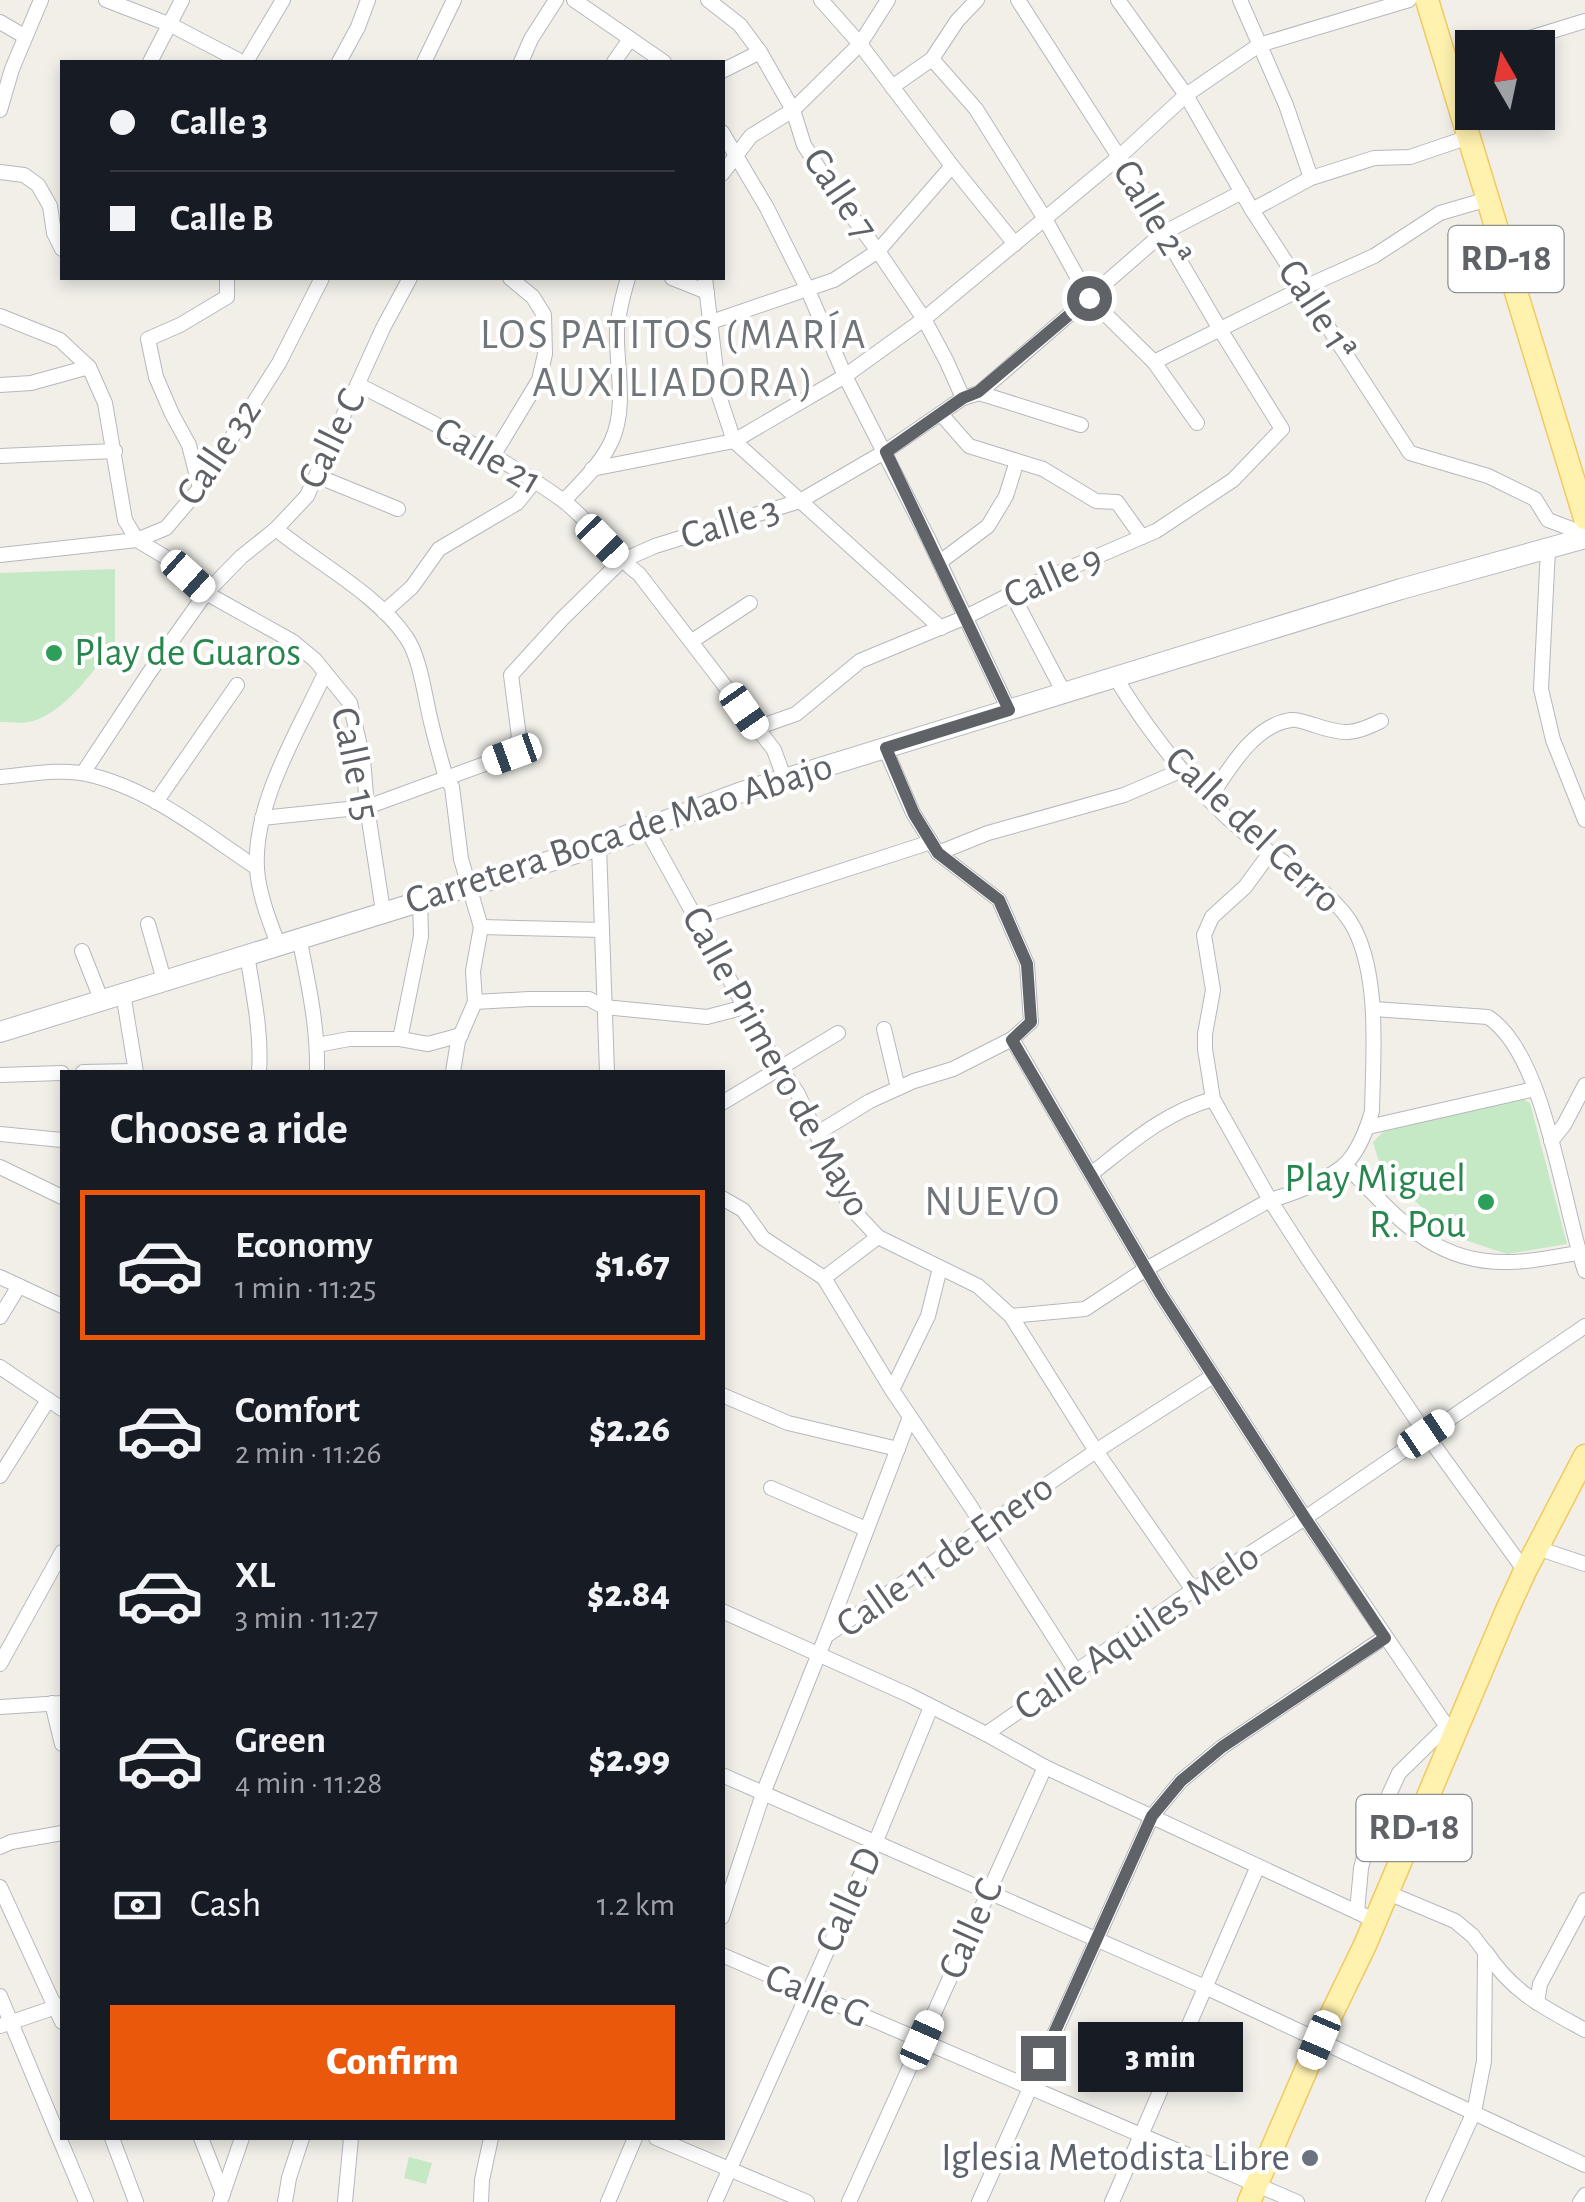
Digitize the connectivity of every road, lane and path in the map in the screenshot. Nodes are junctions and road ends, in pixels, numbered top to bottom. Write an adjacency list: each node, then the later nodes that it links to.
1 (41, 0): 22 (street)
2 (106, 0): 20 (street)
3 (182, 0): 20 (street)
4 (283, 0): 30 (street)
5 (368, 0): 31 (street)
6 (454, 0): 32 (street)
7 (556, 0): 33 (street)
8 (574, 0): 23 (street)
9 (708, 0): 26 (street, Calle 7)
10 (821, 0): 24 (street)
11 (888, 0): 24 (street)
12 (977, 0): 27 (street)
13 (1018, 0): 46 (street, Calle 2ª)
14 (1118, 0): 40 (street, Calle 1ª)
15 (1240, 0): 25 (street)
16 (1409, 0): 25 (street)
17 (1428, 0): 37 (main road, RD-18)
18 (1585, 21): 21 (street)
19 (0, 22): 22 (street)
20 (171, 25): 28 (street); 29 (street)
21 (1555, 30)
22 (24, 36): 41 (street)
23 (630, 39): 34 (street); 35 (street)
24 (860, 44): 39 (street); 42 (street)
25 (1260, 44): 40 (street); 50 (street)
26 (760, 52): 38 (street); 42 (street, Calle 7)
27 (932, 59): 39 (street); 54 (street)
28 (151, 60)
29 (240, 60)
30 (245, 60)
31 (340, 60)
32 (425, 60)
33 (523, 60)
34 (615, 60)
35 (661, 60)
36 (1455, 60): 37 (street)
37 (1446, 63): 44 (main road, RD-18)
38 (725, 70)
39 (892, 87): 47 (street)
40 (1186, 95): 46 (street); 51 (street, Calle 1ª)
41 (0, 110)
42 (793, 110): 45 (street); 58 (street, Calle 7)
43 (725, 137): 45 (street)
44 (1469, 137): 50 (street); 52 (main road, RD-18)
45 (736, 155): 48 (street); 65 (street)
46 (1118, 157): 54 (street); 55 (street, Calle 2ª)
47 (952, 166): 56 (street); 58 (street)
48 (725, 170)
49 (0, 172): 57 (street)
50 (1311, 178): 53 (street)
51 (1242, 192): 53 (street, Calle 1ª); 55 (street, Calle 3)
52 (1488, 199): 66 (street); 96 (main road, RD-18)
53 (1252, 210): 66 (street, Calle 1ª)
54 (1045, 219): 56 (street); 67 (street)
55 (1163, 232): 67 (street, Calle 3); 71 (street, Calle 2ª)
56 (1015, 244): 69 (street)
57 (60, 245)
58 (878, 251): 65 (street); 69 (street, Calle 7)
59 (227, 280): 92 (street)
60 (321, 280): 92 (street, Calle 32)
61 (409, 280): 76 (street, Calle C)
62 (512, 280): 87 (street)
63 (627, 280): 89 (street)
64 (706, 285): 70 (street)
65 (807, 288): 70 (street); 74 (street)
66 (1304, 288): 71 (street); 98 (street, Calle 1ª)
67 (1089, 298): 72 (street); 77 (street, Calle 3)
68 (0, 316): 73 (street)
69 (924, 319): 74 (street); 78 (street, Calle 7)
70 (711, 322): 83 (street)
71 (1221, 331): 72 (street); 82 (street, Calle 2ª)
72 (1154, 362): 80 (street)
73 (89, 367): 75 (street); 84 (street)
74 (846, 376): 83 (street); 85 (street)
75 (0, 384)
76 (359, 384): 87 (street, Calle 21); 90 (street, Calle C)
77 (978, 392): 78 (street, Calle 3); 81 (street)
78 (963, 398): 79 (street, Calle 3)
79 (941, 414): 85 (street, Calle 3); 88 (street)
80 (1197, 423)
81 (1080, 426)
82 (1282, 429): 99 (street, Calle 9)
83 (734, 441): 89 (street); 94 (street)
84 (115, 451): 86 (street); 100 (street)
85 (886, 452): 94 (street, Calle 3); 104 (street)
86 (0, 456)
87 (493, 456): 91 (street, Calle 21)
88 (1017, 461): 99 (street); 104 (street)
89 (592, 469): 93 (street)
90 (316, 476): 95 (street); 97 (street, Calle C)
91 (534, 482): 93 (street, Calle 21); 108 (street)
92 (200, 488): 100 (street, Calle 32)
93 (564, 501): 103 (street, Calle 21)
94 (800, 502): 103 (street, Calle 3); 110 (street)
95 (398, 509)
96 (1585, 518)
97 (276, 529): 105 (street, Calle C); 108 (street)
98 (1585, 536): 101 (street, Carretera Boca de Mao Abajo)
99 (1142, 537): 106 (street, Calle 9)
100 (137, 540): 102 (street, Calle 32); 105 (street, Calle 15)
101 (1548, 549): 113 (street, Carretera Boca de Mao Abajo); 129 (street)
102 (0, 555)
103 (621, 561): 111 (street, Calle 21); 123 (street, Calle 3)
104 (940, 562): 109 (street)
105 (206, 593): 112 (street, Calle 15); 121 (street, Calle C)
106 (1012, 594): 109 (street, Calle 9); 115 (street)
107 (750, 603): 111 (street)
108 (384, 612): 123 (street)
109 (966, 617): 110 (street, Calle 9); 116 (street)
110 (940, 628): 118 (street, Calle 9)
111 (692, 641): 118 (street, Calle 21)
112 (325, 673): 127 (street, Calle 15); 128 (street)
113 (1115, 677): 115 (street, Carretera Boca de Mao Abajo); 120 (street, Calle del Cerro)
114 (237, 685): 126 (street)
115 (1064, 692): 116 (street, Carretera Boca de Mao Abajo)
116 (1009, 710): 119 (street, Carretera Boca de Mao Abajo)
117 (1381, 722): 125 (street)
118 (756, 728): 124 (street, Calle 21)
119 (886, 748): 124 (street, Carretera Boca de Mao Abajo); 132 (street)
120 (1180, 771): 125 (street, Calle del Cerro); 132 (street)
121 (83, 773): 122 (street); 126 (street)
122 (0, 777)
123 (446, 778): 127 (street, Calle 3); 135 (street)
124 (786, 780): 130 (street, Carretera Boca de Mao Abajo)
125 (1209, 799): 133 (street, Calle del Cerro)
126 (156, 802): 134 (street)
127 (366, 806): 128 (street, Calle 3); 137 (street, Calle 15)
128 (262, 818): 134 (street)
129 (1585, 820)
130 (645, 826): 131 (street, Carretera Boca de Mao Abajo); 138 (street, Calle Primero de Mayo)
131 (599, 846): 135 (street, Carretera Boca de Mao Abajo); 141 (street)
132 (934, 848): 138 (street); 158 (street)
133 (1270, 853): 152 (street, Calle del Cerro); 171 (street)
134 (257, 868): 143 (street)
135 (469, 887): 136 (street, Carretera Boca de Mao Abajo); 140 (street)
136 (420, 900): 137 (street, Carretera Boca de Mao Abajo); 157 (street)
137 (383, 911): 142 (street, Carretera Boca de Mao Abajo)
138 (696, 918): 151 (street, Calle Primero de Mayo)
139 (148, 924): 146 (street)
140 (481, 927): 141 (street); 149 (street)
141 (602, 930): 150 (street)
142 (299, 938): 143 (street, Carretera Boca de Mao Abajo); 159 (street)
143 (278, 944): 145 (street, Carretera Boca de Mao Abajo)
144 (82, 951): 148 (street)
145 (247, 954): 146 (street, Carretera Boca de Mao Abajo); 162 (street)
146 (164, 980): 147 (street, Carretera Boca de Mao Abajo)
147 (123, 993): 148 (street, Carretera Boca de Mao Abajo); 161 (street)
148 (102, 999): 154 (street, Carretera Boca de Mao Abajo)
149 (475, 1002): 150 (street); 156 (street)
150 (604, 1007): 151 (street); 165 (street)
151 (745, 1007): 160 (street, Calle Primero de Mayo)
152 (1374, 1009): 170 (street); 173 (street, Calle del Cerro)
153 (884, 1029): 169 (street)
154 (0, 1032)
155 (838, 1033): 160 (street)
156 (460, 1035): 157 (street); 164 (street)
157 (400, 1039): 159 (street)
158 (1012, 1040): 169 (street); 180 (street)
159 (318, 1046): 163 (street)
160 (781, 1069): 172 (street); 175 (street, Calle Primero de Mayo)
161 (136, 1070)
162 (258, 1070)
163 (318, 1070)
164 (453, 1070)
165 (607, 1070)
166 (60, 1073): 167 (street)
167 (0, 1075)
168 (1585, 1086): 177 (street)
169 (898, 1088): 175 (street)
170 (1535, 1089): 173 (street); 177 (street)
171 (1213, 1099): 180 (street); 183 (street)
172 (725, 1102)
173 (1368, 1127): 178 (street, Calle del Cerro)
174 (0, 1134): 176 (street)
175 (816, 1134): 184 (street, Calle Primero de Mayo)
176 (60, 1140)
177 (1551, 1141): 185 (street)
178 (1345, 1165): 183 (street); 185 (street)
179 (0, 1167): 181 (street)
180 (1091, 1174): 187 (street)
181 (60, 1196)
182 (725, 1200): 190 (street)
183 (1270, 1200): 187 (street); 203 (street)
184 (878, 1237): 186 (street, Calle Primero de Mayo); 190 (street)
185 (1579, 1254): 188 (street)
186 (940, 1268): 193 (street, Calle Primero de Mayo); 198 (street)
187 (1146, 1270): 193 (street); 197 (street)
188 (1585, 1270)
189 (0, 1277): 191 (street)
190 (824, 1278): 198 (street)
191 (19, 1286): 192 (street); 194 (street)
192 (60, 1305)
193 (1011, 1316): 205 (street, Calle Primero de Mayo)
194 (0, 1317)
195 (1585, 1326): 203 (street, Calle Aquiles Melo)
196 (0, 1367): 200 (street)
197 (1213, 1376): 205 (street, Calle 11 de Enero); 209 (street)
198 (892, 1390): 202 (street)
199 (725, 1396): 204 (street)
200 (48, 1400): 201 (street); 207 (street)
201 (60, 1409)
202 (910, 1418): 204 (street); 210 (street)
203 (1426, 1434): 209 (street, Calle Aquiles Melo); 215 (street)
204 (898, 1449): 211 (street)
205 (1096, 1452): 210 (street, Calle 11 de Enero); 216 (street, Calle Primero de Mayo)
206 (1585, 1456): 212 (main road, RD-18)
207 (0, 1476)
208 (771, 1488): 211 (street)
209 (1305, 1518): 216 (street, Calle Aquiles Melo); 219 (street)
210 (982, 1528): 218 (street, Calle 11 de Enero); 222 (street)
211 (866, 1529): 218 (street)
212 (1536, 1548): 214 (street); 215 (main road, RD-18)
213 (60, 1556): 221 (street)
214 (1585, 1564)
215 (1524, 1571): 226 (main road, RD-18)
216 (1194, 1590): 222 (street, Calle Aquiles Melo)
217 (725, 1613): 220 (street)
218 (826, 1636): 220 (street, Calle 11 de Enero)
219 (1385, 1638): 226 (street); 231 (street)
220 (819, 1655): 224 (street); 230 (street, Calle 11 de Enero)
221 (0, 1664)
222 (1077, 1673): 227 (street, Calle Aquiles Melo)
223 (57, 1703): 225 (street)
224 (931, 1706): 227 (street); 233 (street, Calle D)
225 (0, 1707)
226 (1451, 1732): 238 (main road, RD-18); 241 (street)
227 (986, 1734): 228 (street)
228 (1044, 1767): 231 (street); 237 (street, Calle C)
229 (725, 1775): 230 (street)
230 (764, 1791): 233 (street); 240 (street, Calle 11 de Enero)
231 (1152, 1816): 235 (street); 242 (street)
232 (60, 1834): 234 (street)
233 (876, 1840): 237 (street); 246 (street, Calle D)
234 (0, 1848)
235 (1258, 1866): 241 (street); 245 (street)
236 (0, 1887): 249 (street)
237 (986, 1892): 242 (street); 252 (street, Calle C)
238 (1386, 1892): 241 (main road, RD-18); 243 (street)
239 (1584, 1904): 248 (street)
240 (725, 1908)
241 (1366, 1916): 253 (main road, RD-18)
242 (1096, 1940): 245 (street); 254 (street)
243 (1486, 1952): 248 (street); 255 (street)
244 (725, 1956): 246 (street, Calle G)
245 (1204, 1987): 253 (street); 256 (street)
246 (809, 1992): 252 (street, Calle G); 266 (street, Calle D)
247 (0, 1996): 250 (street)
248 (1537, 2003): 251 (street)
249 (56, 2006): 250 (street)
250 (9, 2023): 270 (street)
251 (1585, 2030)
252 (922, 2040): 254 (street, Calle G); 278 (street, Calle C)
253 (1319, 2040): 255 (street); 267 (main road, RD-18)
254 (1030, 2087): 256 (street, Calle G); 279 (street)
255 (1474, 2112): 265 (street); 282 (street)
256 (1141, 2135): 267 (street, Calle G); 280 (street)
257 (113, 2140): 271 (street)
258 (202, 2140): 269 (street)
259 (241, 2140): 269 (street)
260 (301, 2140): 272 (street)
261 (352, 2140): 273 (street)
262 (492, 2140): 274 (street)
263 (635, 2140): 275 (street)
264 (661, 2140): 266 (street)
265 (1585, 2166)
266 (731, 2169): 276 (street, Calle D); 277 (street)
267 (1252, 2193): 281 (street, Calle G)
268 (1585, 2194): 283 (street)
269 (221, 2198)
270 (86, 2202)
271 (136, 2202)
272 (284, 2202)
273 (345, 2202)
274 (481, 2202)
275 (608, 2202)
276 (716, 2202)
277 (807, 2202)
278 (849, 2202)
279 (979, 2202)
280 (1112, 2202)
281 (1297, 2202)
282 (1432, 2202)
283 (1580, 2202)

